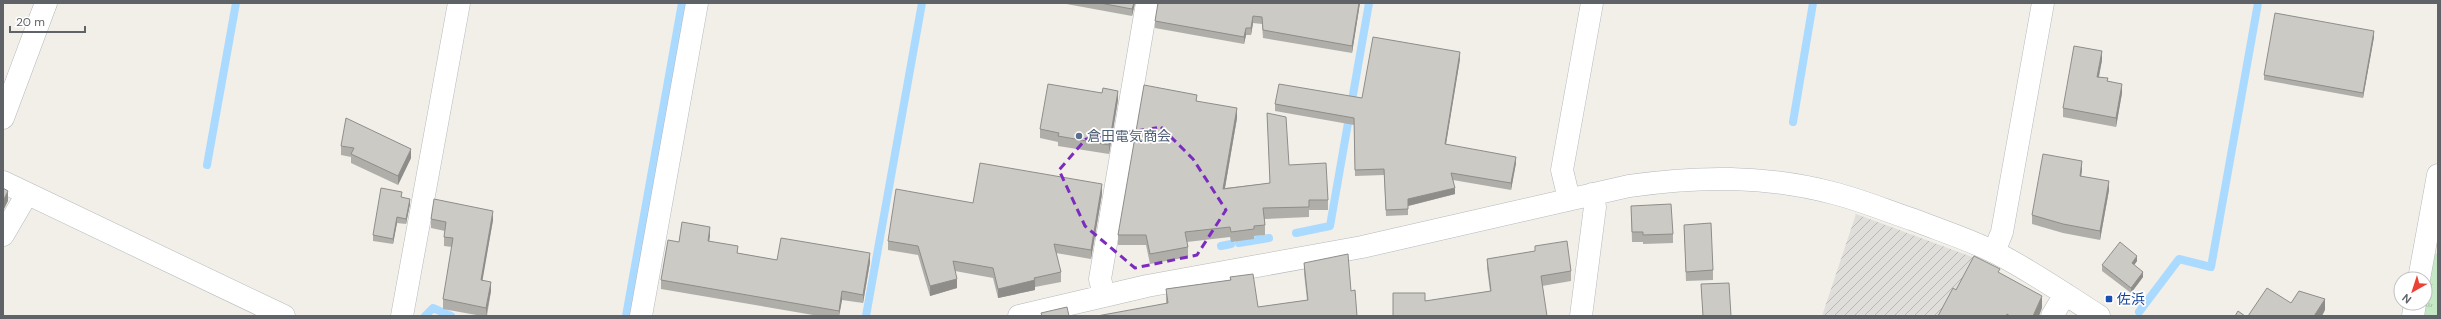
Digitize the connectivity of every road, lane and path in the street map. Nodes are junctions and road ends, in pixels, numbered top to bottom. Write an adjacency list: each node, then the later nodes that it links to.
1 (46, 3): 7 (street)
2 (458, 3): 19 (street)
3 (697, 3): 20 (street)
4 (1147, 3): 17 (street)
5 (1592, 3): 12 (street)
6 (2043, 3): 14 (street)
7 (3, 118)
8 (2438, 175): 15 (street)
9 (3, 182): 10 (street)
10 (28, 194): 13 (street); 18 (street)
11 (1592, 194): 12 (street); 14 (street); 22 (street)
12 (1569, 199): 17 (street)
13 (3, 235)
14 (1994, 252): 16 (street)
15 (2421, 271)
16 (2065, 294): 23 (street); 24 (street)
17 (1104, 295): 21 (street)
18 (284, 316)
19 (402, 316)
20 (641, 316)
21 (1019, 316)
22 (1581, 316)
23 (2052, 316)
24 (2099, 316)

